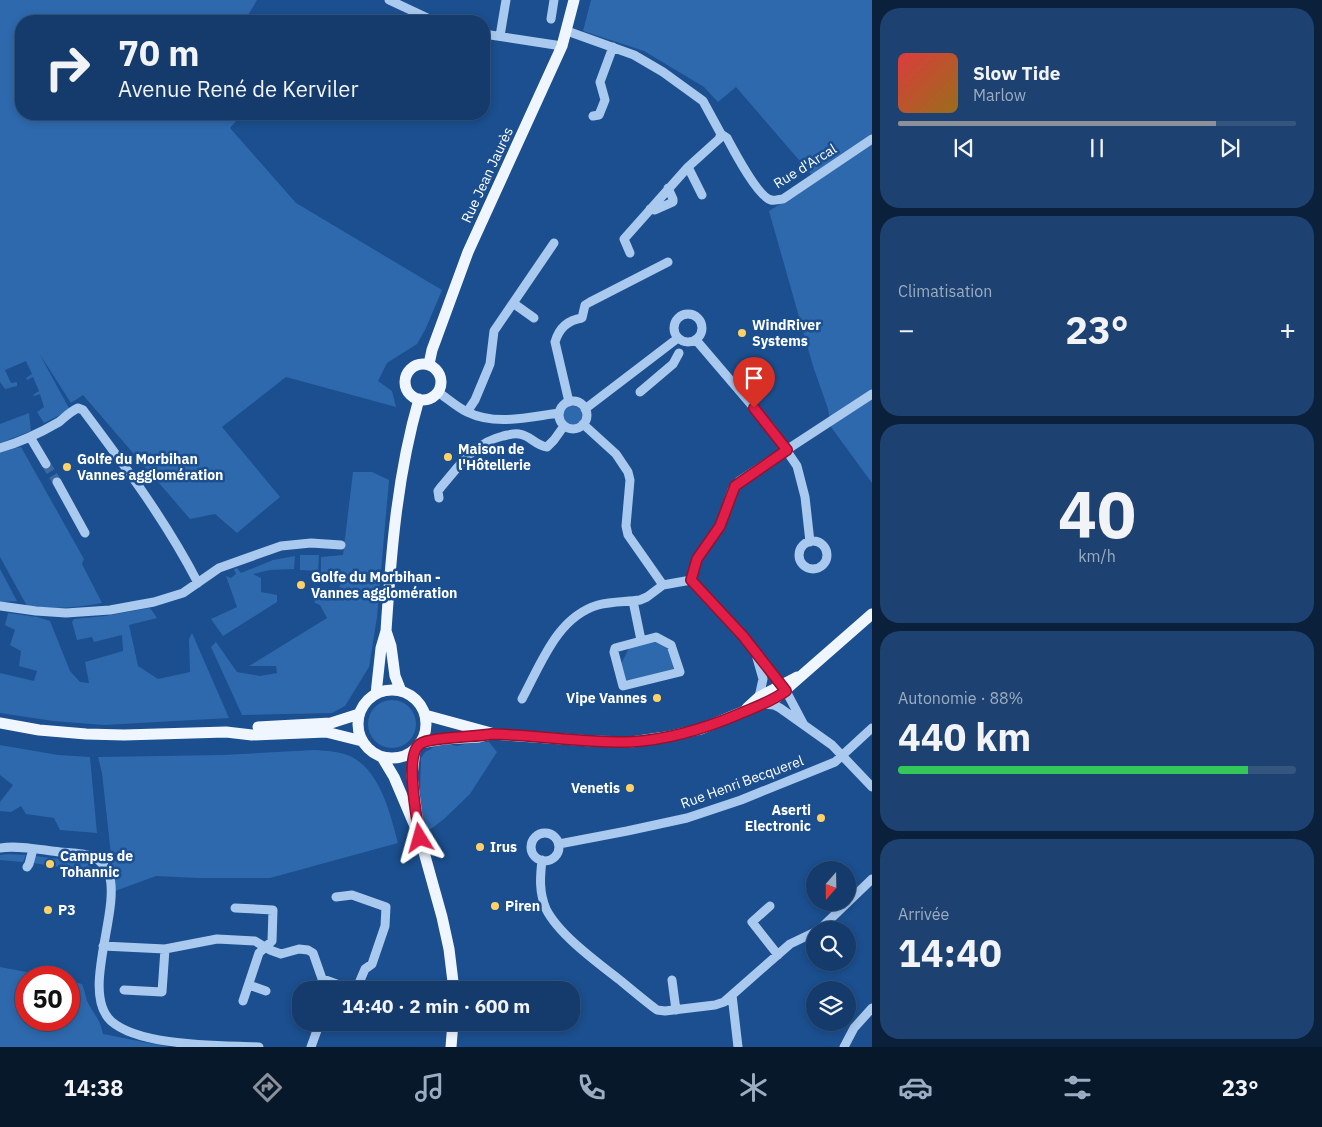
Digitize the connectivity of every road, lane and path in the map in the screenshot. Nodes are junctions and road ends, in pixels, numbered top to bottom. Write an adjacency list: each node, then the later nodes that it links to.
1 (506, 0): 9 (street)
2 (554, 0): 6 (street)
3 (574, 0): 7 (main road, Rue Jean Jaurès)
4 (391, 1): 5 (street)
5 (421, 15)
6 (551, 19)
7 (567, 32): 10 (main road, Rue Jean Jaurès); 11 (street, Rue d'Arcal)
8 (490, 35): 9 (street)
9 (500, 36): 10 (street)
10 (562, 46): 26 (main road, Rue Jean Jaurès)
11 (613, 47): 12 (street); 13 (street, Rue d'Arcal)
12 (593, 116)
13 (721, 134): 14 (street, Rue d'Arcal); 15 (street)
14 (872, 139)
15 (688, 167): 16 (street); 18 (street)
16 (702, 195)
17 (554, 243): 20 (street)
18 (630, 253)
19 (668, 262): 31 (street)
20 (513, 303): 21 (street); 33 (street)
21 (534, 318)
22 (679, 340): 23 (street); 23 (street); 24 (street); 32 (street)
23 (696, 340): 39 (street)
24 (679, 353): 25 (street); 28 (street)
25 (686, 361)
26 (429, 364): 27 (main road); 30 (main road)
27 (438, 392): 30 (main road); 33 (street)
28 (640, 392)
29 (872, 394): 39 (street)
30 (419, 400): 52 (main road)
31 (569, 402): 32 (street); 34 (street)
32 (585, 409): 35 (street)
33 (467, 412): 34 (street)
34 (559, 413): 36 (street)
35 (583, 424): 36 (street); 48 (street)
36 (564, 426): 42 (street)
37 (30, 437): 38 (street); 40 (street); 47 (street)
38 (0, 448)
39 (787, 450): 44 (street); 46 (street)
40 (46, 464)
41 (56, 482): 43 (street)
42 (438, 498)
43 (85, 533)
44 (810, 542)
45 (341, 545): 47 (street)
46 (691, 580): 48 (street); 54 (street)
47 (198, 583): 50 (street)
48 (663, 585): 49 (street)
49 (633, 601): 53 (street); 58 (street)
50 (0, 606)
51 (872, 614): 55 (main road)
52 (386, 631): 56 (main road); 57 (main road)
53 (642, 640): 53 (street)
54 (757, 655): 55 (street); 59 (street)
55 (783, 688): 59 (main road); 63 (street)
56 (401, 691): 57 (main road); 61 (main road)
57 (376, 694): 60 (main road)
58 (522, 699)
59 (761, 701): 63 (street); 66 (main road)
60 (359, 714): 65 (main road); 67 (main road)
61 (425, 715): 66 (main road); 68 (main road)
62 (0, 723): 65 (main road)
63 (804, 725): 69 (street)
64 (872, 728): 69 (street, Rue Henri Becquerel)
65 (226, 732): 67 (main road)
66 (492, 734): 68 (main road)
67 (362, 740): 70 (main road)
68 (418, 746): 70 (main road); 72 (main road)
69 (841, 754): 71 (street); 73 (street, Rue Henri Becquerel)
70 (382, 757): 72 (main road)
71 (872, 787)
72 (420, 838): 92 (main road)
73 (559, 844): 76 (street); 76 (street)
74 (0, 848): 75 (street)
75 (33, 849): 77 (street); 84 (street)
76 (542, 860): 99 (street)
77 (27, 867)
78 (872, 879): 82 (street)
79 (336, 897): 91 (street)
80 (770, 906): 87 (street)
81 (235, 908): 85 (street)
82 (828, 921)
83 (806, 936): 87 (street)
84 (103, 946): 86 (street); 102 (street)
85 (264, 947): 86 (street); 88 (street); 93 (street)
86 (165, 949): 94 (street)
87 (778, 955): 96 (street)
88 (322, 979): 90 (street)
89 (672, 980): 99 (street)
90 (328, 981)
91 (359, 981)
92 (453, 981)
93 (250, 985): 95 (street); 97 (street)
94 (124, 990)
95 (266, 991)
96 (732, 995): 99 (street); 105 (street)
97 (243, 1002)
98 (872, 1008): 106 (street)
99 (676, 1010)
100 (317, 1031): 103 (street)
101 (452, 1031): 104 (main road)
102 (259, 1047)
103 (311, 1047)
104 (451, 1047)
105 (738, 1047)
106 (844, 1047)

